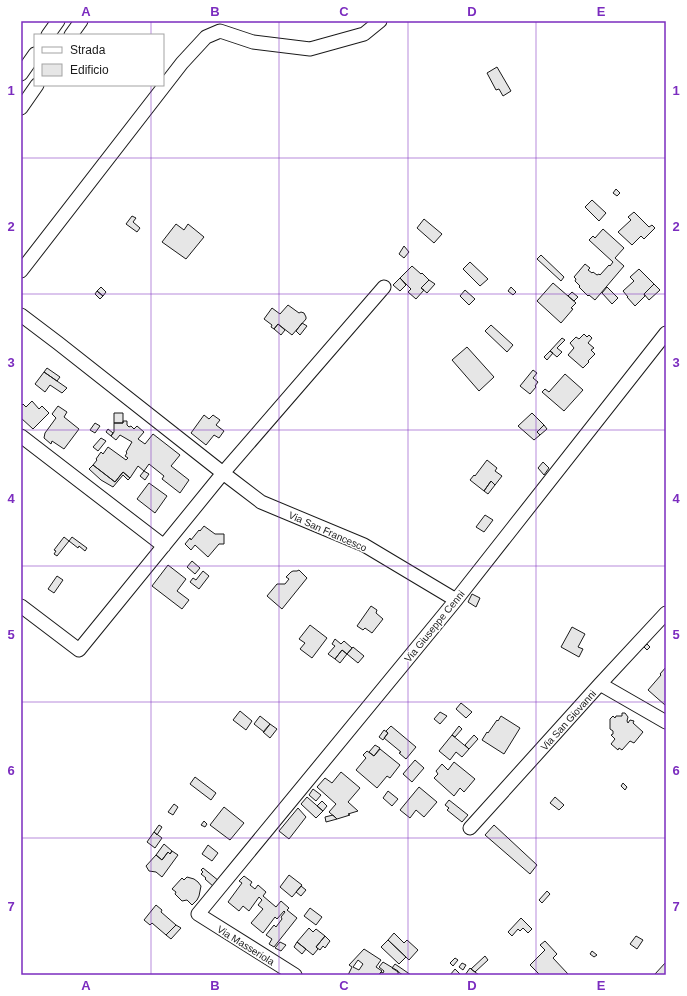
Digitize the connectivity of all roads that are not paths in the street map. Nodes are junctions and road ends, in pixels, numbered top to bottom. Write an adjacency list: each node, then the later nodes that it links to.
1 (58, 21): 4 (street)
2 (81, 21): 5 (street)
3 (380, 21): 10 (street)
4 (49, 34)
5 (72, 34)
6 (34, 55): 7 (street)
7 (21, 74)
8 (36, 86): 9 (street)
9 (21, 108)
10 (21, 271)
11 (384, 288): 15 (street)
12 (21, 315): 15 (street, Via San Francesco)
13 (666, 334): 17 (street, Via Giuseppe Cenni)
14 (21, 436): 16 (street)
15 (223, 473): 16 (street); 17 (street, Via San Francesco)
16 (164, 546): 18 (street)
17 (456, 600): 23 (street, Via Giuseppe Cenni)
18 (21, 606)
19 (666, 613): 20 (street, Via San Giovanni)
20 (600, 684): 21 (street); 22 (street, Via San Giovanni)
21 (666, 722)
22 (470, 828)
23 (198, 914): 24 (street, Via Masseriola)
24 (295, 975)

